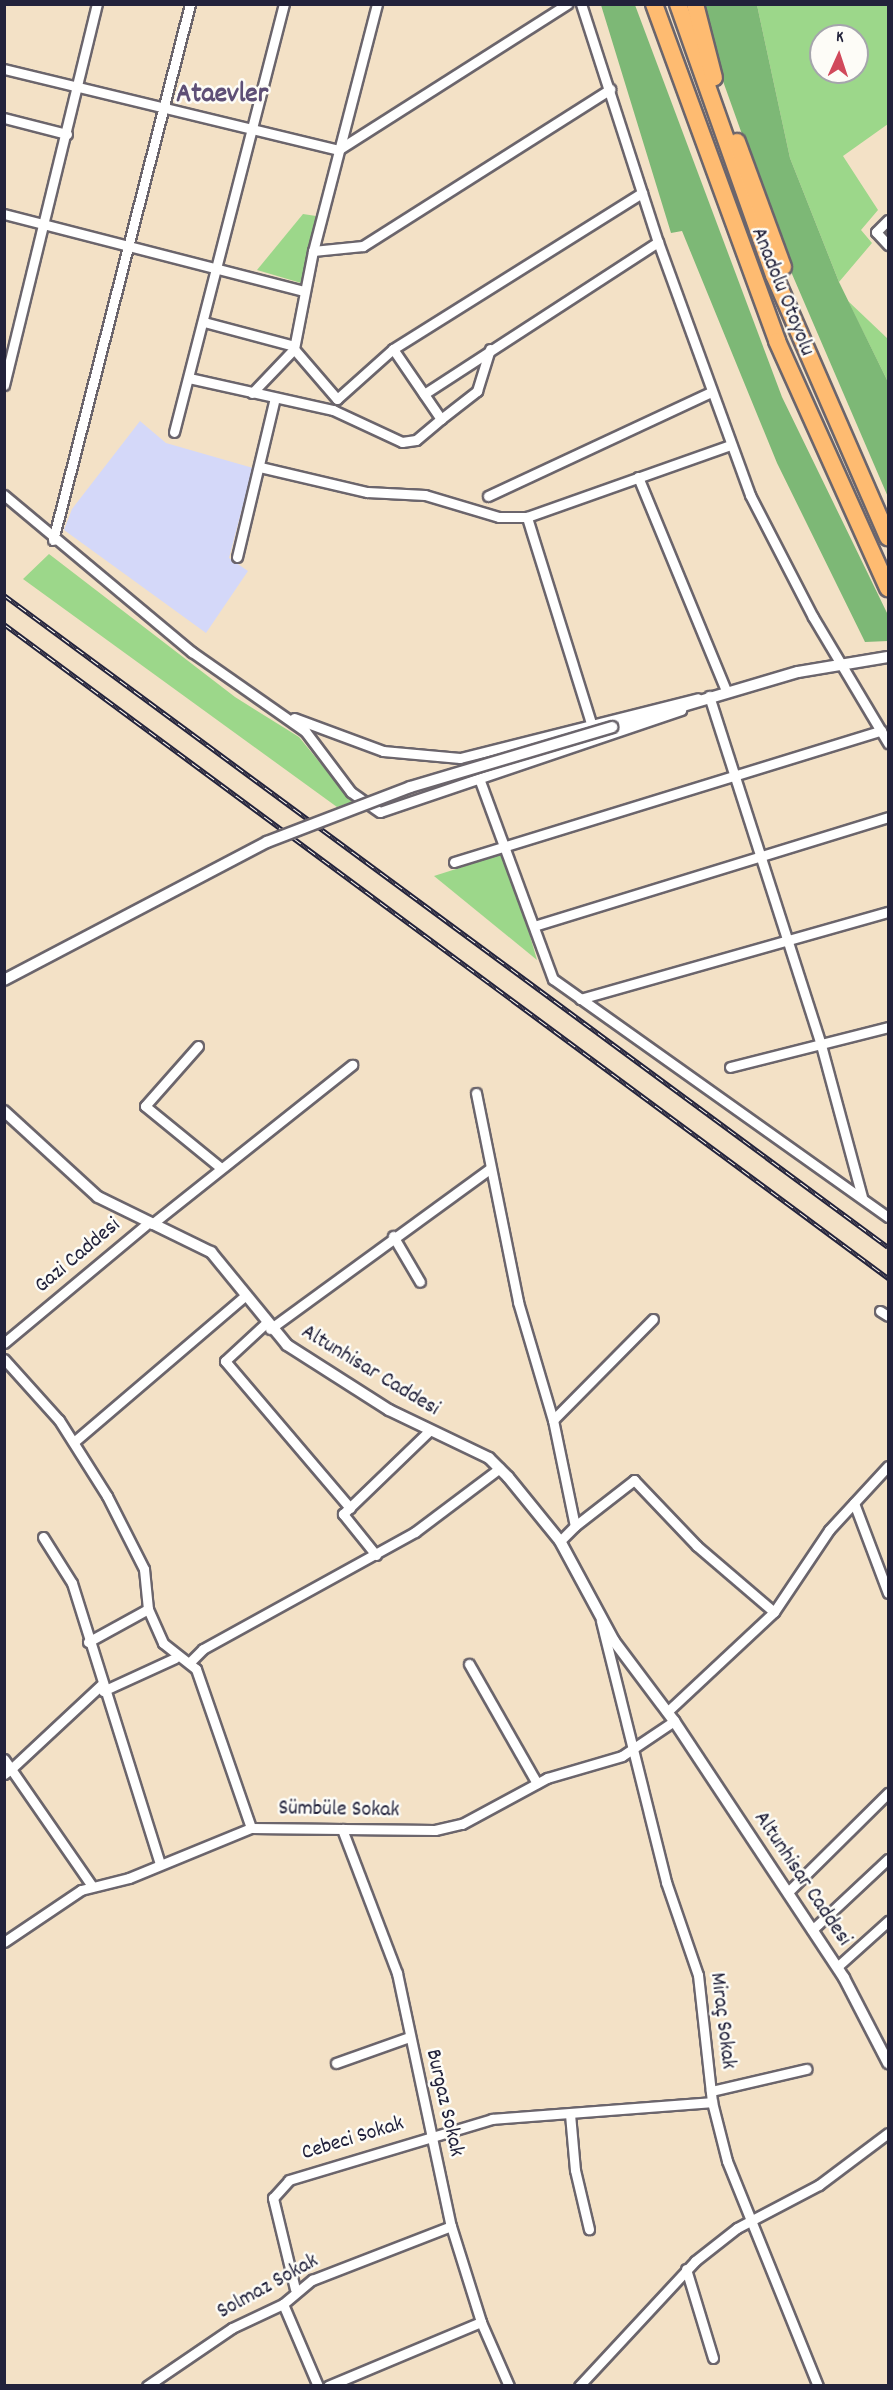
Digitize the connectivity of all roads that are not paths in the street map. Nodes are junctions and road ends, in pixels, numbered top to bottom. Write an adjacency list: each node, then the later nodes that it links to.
1 (97, 4): 11 (street)
2 (190, 4): 13 (street)
3 (284, 4): 15 (street)
4 (567, 4): 17 (street)
5 (581, 4): 12 (street)
6 (654, 4): 52 (highway, Anadolu Otoyolu)
7 (678, 4): 41 (highway, Anadolu Otoyolu)
8 (695, 4): 41 (highway)
9 (378, 5): 17 (street)
10 (4, 69): 11 (street)
11 (78, 88): 13 (street); 16 (street)
12 (610, 89): 18 (street); 25 (street)
13 (162, 107): 15 (street); 24 (street)
14 (4, 118): 16 (street)
15 (252, 129): 17 (street); 26 (street)
16 (67, 134): 21 (street)
17 (338, 150): 25 (street)
18 (642, 193): 22 (street); 30 (street)
19 (4, 214): 21 (street)
20 (888, 220): 23 (street)
21 (45, 226): 24 (street); 33 (street)
22 (658, 242): 31 (street); 34 (street)
23 (888, 245)
24 (127, 246): 26 (street); 50 (street)
25 (313, 251): 27 (street)
26 (217, 270): 27 (street); 28 (street)
27 (304, 291): 29 (street)
28 (204, 322): 29 (street); 32 (street)
29 (294, 347): 35 (street); 38 (street)
30 (393, 349): 36 (street); 38 (street)
31 (490, 349): 36 (street); 40 (street)
32 (189, 378): 35 (street); 42 (street)
33 (4, 385)
34 (711, 392): 43 (street); 47 (street)
35 (252, 393): 37 (street)
36 (424, 394): 40 (street)
37 (275, 398): 39 (street); 44 (street)
38 (337, 399): 39 (street)
39 (333, 410): 40 (street)
40 (441, 419)
41 (836, 421): 49 (highway, Anadolu Otoyolu)
42 (174, 432)
43 (730, 445): 45 (street); 54 (street)
44 (260, 466): 48 (street); 51 (street)
45 (638, 477): 48 (street); 55 (street)
46 (4, 495): 50 (street)
47 (488, 496)
48 (527, 517): 58 (street)
49 (888, 537)
50 (53, 540): 57 (street)
51 (237, 557)
52 (888, 588)
53 (888, 657): 54 (street)
54 (840, 662): 55 (street); 59 (street)
55 (726, 691): 56 (street)
56 (709, 696): 58 (street); 61 (street); 62 (street); 70 (street, bridge)
57 (281, 712): 58 (street); 62 (street)
58 (591, 723)
59 (881, 731): 60 (street); 61 (street)
60 (888, 743)
61 (735, 775): 64 (street); 65 (street)
62 (480, 781): 64 (street)
63 (888, 817): 65 (street)
64 (507, 846): 66 (street); 68 (street)
65 (760, 856): 68 (street); 69 (street)
66 (454, 862)
67 (888, 912): 69 (street)
68 (534, 926): 71 (street)
69 (787, 940): 71 (street); 73 (street)
70 (4, 980)
71 (580, 999): 81 (street)
72 (888, 1027): 73 (street)
73 (821, 1045): 76 (street); 81 (street)
74 (198, 1046): 79 (street)
75 (352, 1065): 79 (street, Gazi Caddesi)
76 (730, 1067)
77 (476, 1093): 80 (street)
78 (4, 1111): 83 (street, Altunhisar Caddesi)
79 (221, 1168): 83 (street, Gazi Caddesi)
80 (491, 1168): 84 (street); 91 (street)
81 (862, 1197): 82 (street)
82 (888, 1217)
83 (150, 1223): 86 (street, Altunhisar Caddesi); 89 (street, Gazi Caddesi)
84 (393, 1236): 85 (street); 88 (street)
85 (420, 1282)
86 (246, 1295): 88 (street, Altunhisar Caddesi); 93 (street)
87 (653, 1319): 91 (street)
88 (268, 1326): 92 (street, Altunhisar Caddesi); 97 (street)
89 (4, 1343)
90 (4, 1359): 93 (street)
91 (553, 1420): 98 (street)
92 (429, 1431): 95 (street, Altunhisar Caddesi); 97 (street)
93 (75, 1441): 103 (street)
94 (888, 1466): 96 (street, Sümbüle Sokak)
95 (500, 1468): 100 (street, Altunhisar Caddesi); 101 (street)
96 (854, 1503): 102 (street); 104 (street, Sümbüle Sokak)
97 (350, 1508): 101 (street)
98 (575, 1526): 100 (street); 104 (street)
99 (43, 1537): 106 (street)
100 (560, 1541): 105 (street, Altunhisar Caddesi)
101 (376, 1555): 108 (street)
102 (888, 1593)
103 (148, 1609): 106 (street); 107 (street)
104 (774, 1612): 111 (street, Sümbüle Sokak)
105 (600, 1619): 111 (street, Altunhisar Caddesi); 112 (street, Miraç Sokak)
106 (88, 1642): 110 (street)
107 (175, 1658): 108 (street); 110 (street)
108 (190, 1662): 117 (street)
109 (469, 1664): 115 (street)
110 (102, 1688): 114 (street); 120 (street)
111 (671, 1717): 112 (street, Sümbüle Sokak); 122 (street, Altunhisar Caddesi)
112 (633, 1751): 115 (street, Sümbüle Sokak); 131 (street, Miraç Sokak)
113 (4, 1759): 114 (street)
114 (8, 1771): 121 (street)
115 (537, 1783): 118 (street, Sümbüle Sokak)
116 (888, 1794): 122 (street)
117 (251, 1828): 118 (street, Sümbüle Sokak); 120 (street, Sümbüle Sokak)
118 (342, 1829): 127 (street, Burgaz Sokak)
119 (888, 1859): 124 (street)
120 (160, 1864): 121 (street, Sümbüle Sokak)
121 (92, 1886): 125 (street, Sümbüle Sokak)
122 (788, 1892): 124 (street, Altunhisar Caddesi)
123 (888, 1921): 126 (street)
124 (812, 1930): 126 (street, Altunhisar Caddesi)
125 (4, 1942)
126 (837, 1967): 128 (street, Altunhisar Caddesi)
127 (409, 2037): 129 (street); 135 (street, Burgaz Sokak)
128 (888, 2062)
129 (336, 2063)
130 (806, 2069): 131 (street)
131 (711, 2091): 132 (street, Miraç Sokak)
132 (712, 2102): 133 (street, Cebeci Sokak); 136 (street, Miraç Sokak)
133 (570, 2114): 135 (street, Cebeci Sokak); 138 (street)
134 (888, 2133): 136 (street)
135 (432, 2135): 137 (street, Burgaz Sokak); 140 (street, Cebeci Sokak)
136 (752, 2221): 139 (street); 149 (street, Miraç Sokak)
137 (451, 2226): 140 (street, Solmaz Sokak); 142 (street, Burgaz Sokak)
138 (589, 2229)
139 (686, 2270): 143 (street); 148 (street)
140 (295, 2289): 141 (street, Solmaz Sokak)
141 (283, 2304): 144 (street, Solmaz Sokak); 145 (street)
142 (481, 2322): 146 (street); 147 (street, Burgaz Sokak)
143 (713, 2358)
144 (147, 2385)
145 (318, 2385)
146 (328, 2385)
147 (509, 2385)
148 (579, 2385)
149 (818, 2385)

